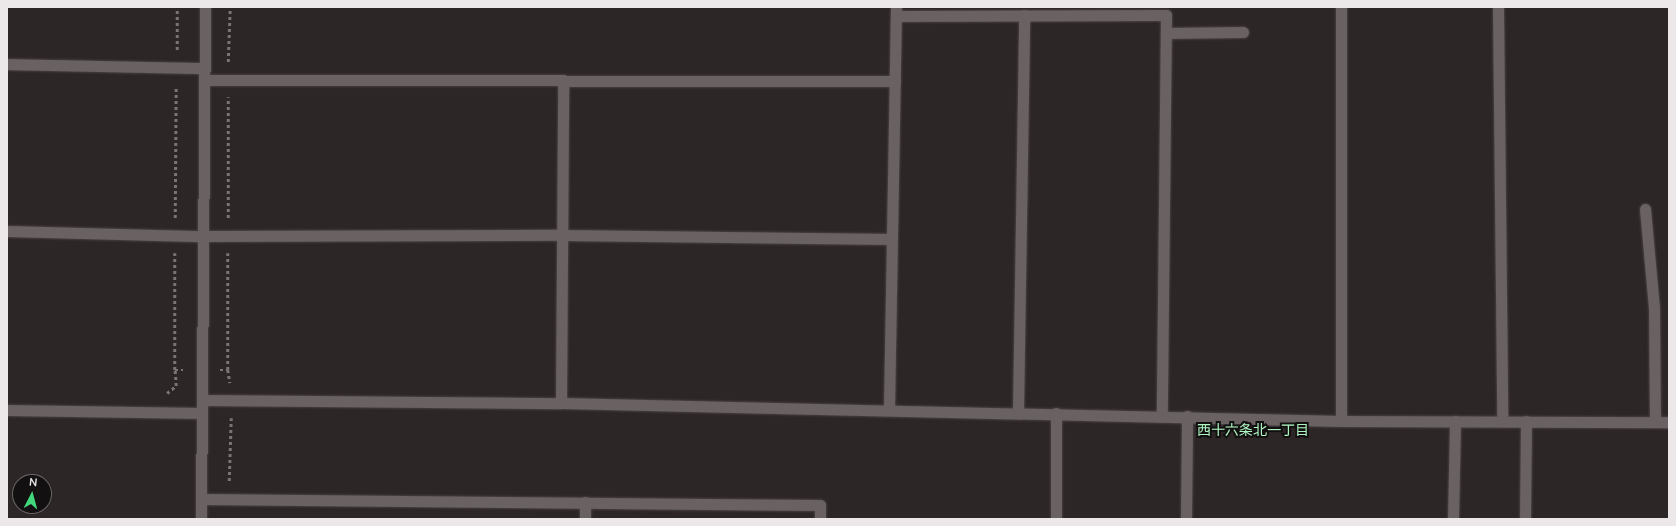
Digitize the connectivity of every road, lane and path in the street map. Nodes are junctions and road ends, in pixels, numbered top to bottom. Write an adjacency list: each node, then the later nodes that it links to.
1 (177, 7): 11 (path)
2 (205, 7): 12 (street)
3 (230, 7): 14 (path)
4 (1341, 7): 37 (street)
5 (1498, 7): 36 (street)
6 (896, 12): 7 (street); 15 (street)
7 (1024, 15): 8 (street); 31 (street)
8 (1166, 32): 9 (street); 34 (street)
9 (1243, 32)
10 (7, 64): 11 (street)
11 (176, 68): 12 (street); 20 (path)
12 (204, 68): 13 (street)
13 (204, 80): 14 (street); 21 (street)
14 (228, 80): 16 (street); 22 (path)
15 (895, 81): 16 (street); 23 (street)
16 (563, 82): 19 (street)
17 (1645, 210): 40 (street)
18 (7, 231): 20 (street)
19 (562, 234): 22 (street); 23 (street); 28 (street)
20 (175, 235): 21 (street); 24 (path)
21 (203, 236): 22 (street); 24 (street)
22 (228, 236): 25 (path)
23 (891, 239): 29 (street)
24 (202, 370): 25 (path); 26 (street)
25 (228, 370): 27 (path)
26 (202, 400): 27 (street); 32 (street)
27 (231, 400): 28 (street); 43 (path)
28 (561, 403): 29 (street)
29 (889, 409): 31 (street)
30 (7, 410): 32 (street)
31 (1018, 412): 33 (street)
32 (202, 413): 42 (street)
33 (1056, 413): 34 (street); 48 (street)
34 (1162, 415): 35 (street)
35 (1187, 416): 37 (street); 49 (street)
36 (1502, 420): 38 (street); 39 (street)
37 (1341, 421): 38 (street)
38 (1455, 421): 50 (street)
39 (1526, 421): 40 (street); 51 (street)
40 (1655, 422): 41 (street)
41 (1669, 422)
42 (201, 499): 43 (street); 45 (street)
43 (228, 500): 44 (street)
44 (585, 502): 46 (street); 47 (street)
45 (201, 519)
46 (585, 519)
47 (820, 519)
48 (1056, 519)
49 (1186, 519)
50 (1453, 519)
51 (1525, 519)

